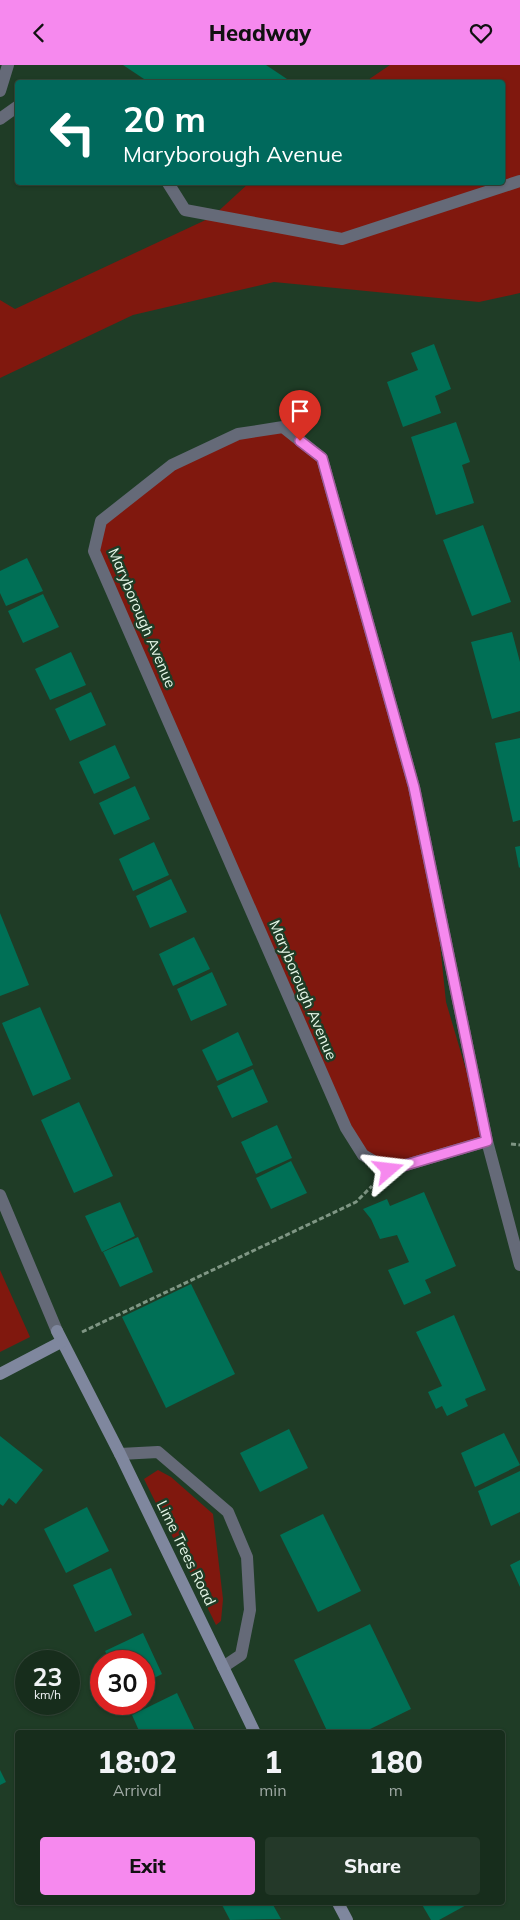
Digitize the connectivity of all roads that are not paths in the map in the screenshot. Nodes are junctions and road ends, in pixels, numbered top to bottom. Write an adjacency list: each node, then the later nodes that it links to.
1 (8, 65): 2 (street)
2 (0, 91)
3 (15, 108): 4 (street)
4 (0, 119)
5 (520, 181): 6 (street)
6 (169, 185)
7 (487, 1141): 7 (street, Maryborough Avenue); 9 (street, Maryborough Avenue)
8 (0, 1195): 10 (street)
9 (520, 1265)
10 (59, 1337): 11 (street); 12 (street, Lime Trees Road)
11 (0, 1374)
12 (120, 1454): 13 (street, Lime Trees Road); 13 (street)
13 (223, 1667): 14 (street, Lime Trees Road)
14 (254, 1730)
15 (339, 1905): 16 (street)
16 (347, 1920)

